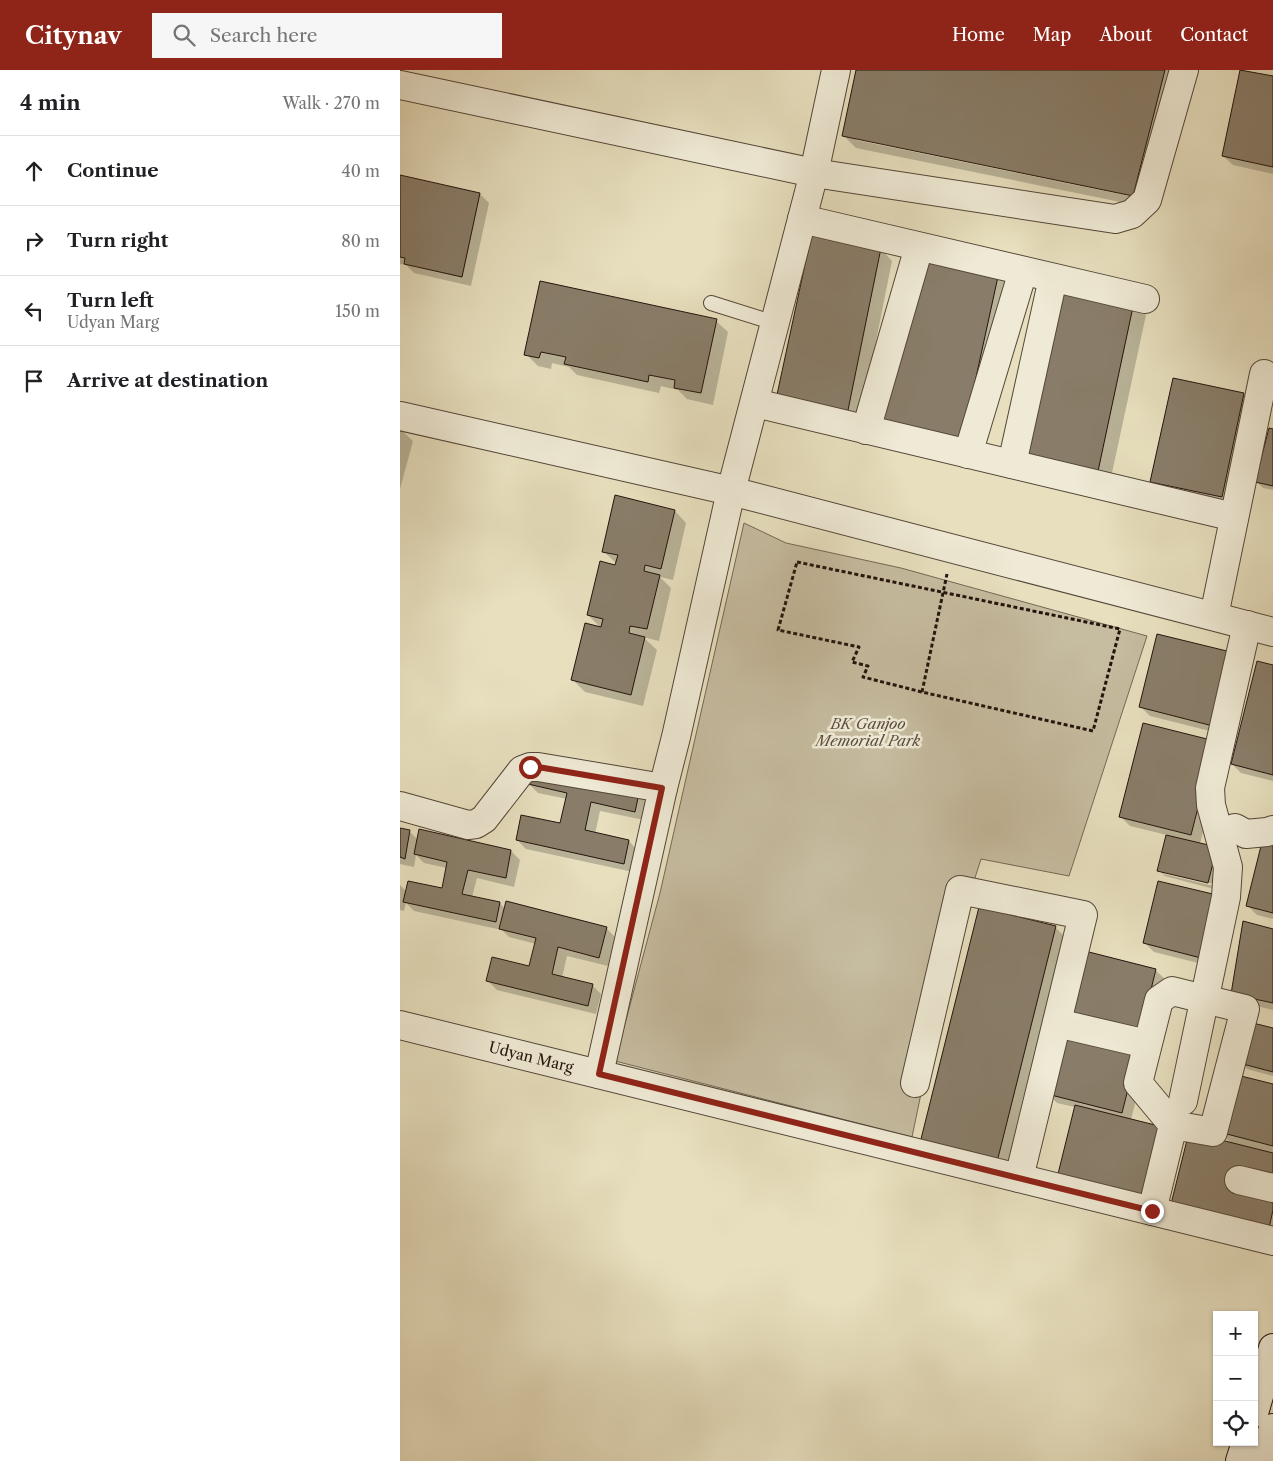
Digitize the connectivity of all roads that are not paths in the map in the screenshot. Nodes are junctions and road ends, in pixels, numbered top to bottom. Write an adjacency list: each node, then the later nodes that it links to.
1 (836, 70): 4 (street)
2 (1184, 70): 4 (street)
3 (400, 85): 4 (street)
4 (814, 173): 5 (street)
5 (802, 219): 6 (street); 11 (street)
6 (919, 247): 7 (street); 15 (street)
7 (1023, 271): 8 (street); 16 (street)
8 (1053, 278): 9 (street); 17 (street)
9 (1145, 299)
10 (711, 303): 11 (lane)
11 (775, 323): 13 (street)
12 (1264, 374): 19 (street)
13 (755, 403): 15 (street); 18 (street)
14 (400, 416): 18 (street)
15 (866, 430): 16 (street)
16 (968, 454): 17 (street)
17 (1012, 464): 19 (street)
18 (731, 491): 20 (street); 23 (street)
19 (1234, 517): 20 (street)
20 (1214, 616): 21 (street)
21 (1247, 625): 22 (street); 27 (street)
22 (1273, 632)
23 (662, 788): 24 (street); 31 (street)
24 (400, 806)
25 (1235, 828): 26 (street)
26 (1273, 830)
27 (1205, 999): 30 (street); 33 (street); 33 (street)
28 (1057, 1023): 30 (street); 32 (street); 34 (street)
29 (400, 1025): 31 (street, Udyan Marg)
30 (1147, 1044): 33 (street)
31 (599, 1074): 34 (street, Udyan Marg)
32 (915, 1083)
33 (1178, 1113): 37 (street)
34 (1019, 1178): 37 (street, Udyan Marg)
35 (1239, 1180): 36 (street)
36 (1273, 1188)
37 (1152, 1211): 38 (street, Udyan Marg)
38 (1273, 1241)
39 (1273, 1348): 40 (street)
40 (1258, 1401)
41 (1273, 1428): 44 (street)
42 (1245, 1446): 43 (street)
43 (1240, 1461)
44 (1264, 1461)

